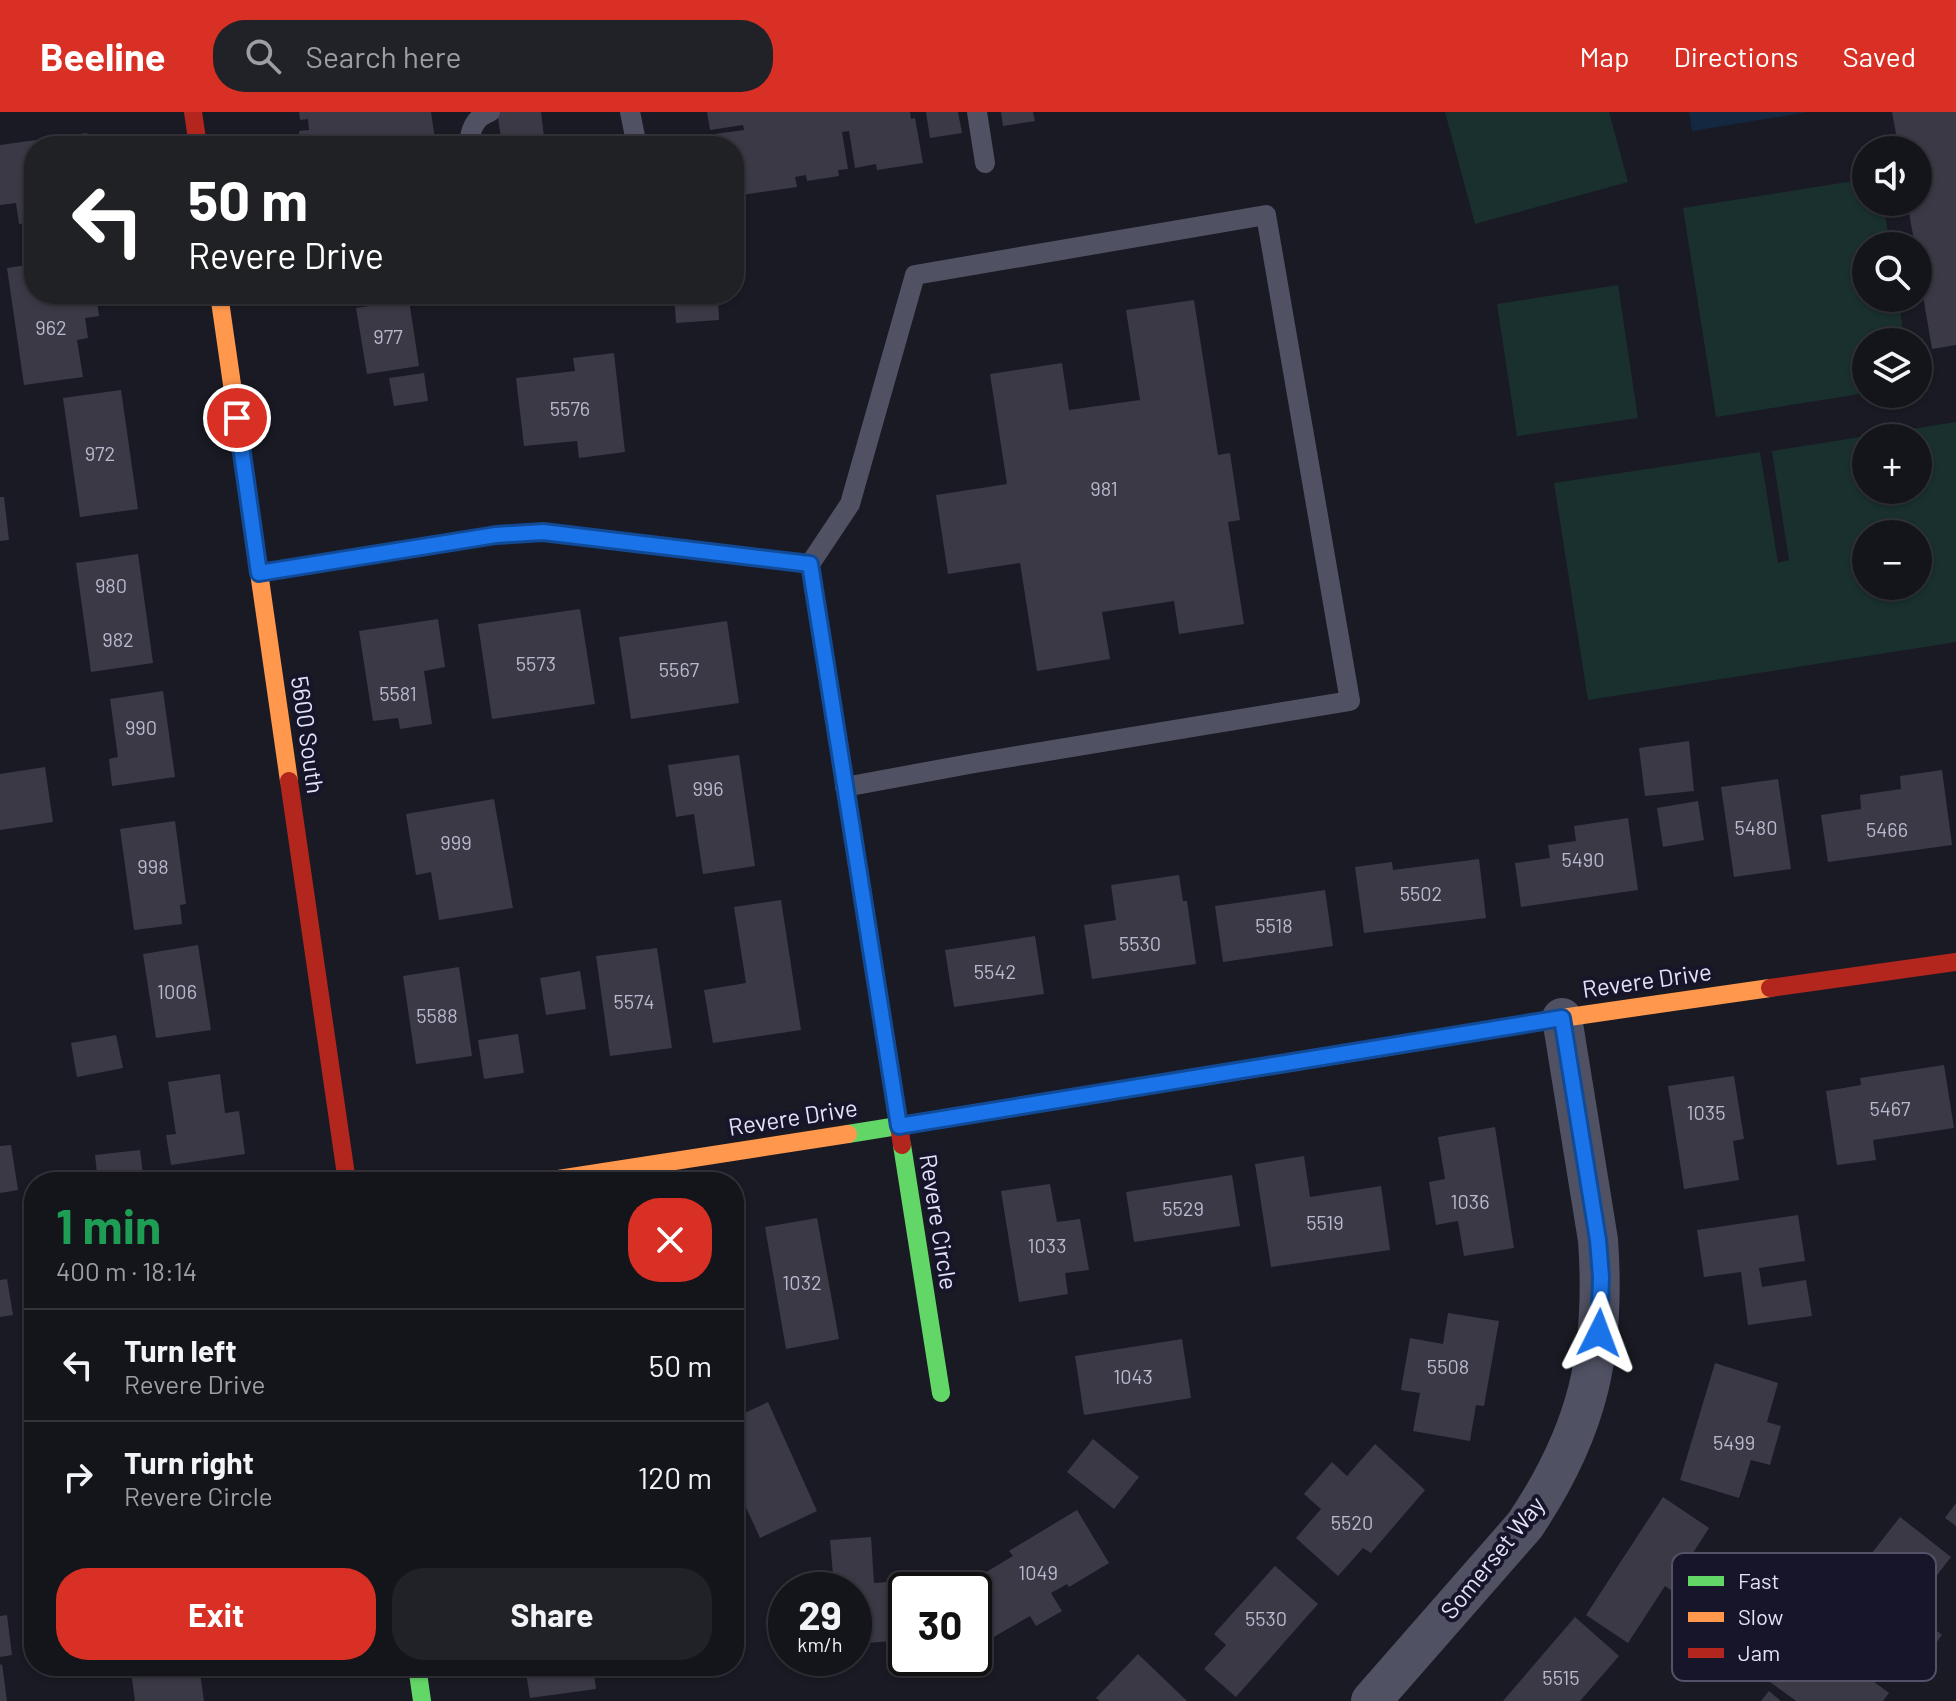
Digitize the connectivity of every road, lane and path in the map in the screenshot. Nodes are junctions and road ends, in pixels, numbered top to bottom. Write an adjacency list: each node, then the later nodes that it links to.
1 (193, 112): 5 (street)
2 (490, 112): 6 (lane)
3 (630, 112): 7 (lane)
4 (977, 112): 8 (lane)
5 (197, 136)
6 (470, 136)
7 (635, 136)
8 (985, 163)
9 (220, 304): 11 (street, 5600 South)
10 (810, 564): 11 (street); 12 (street, Revere Circle); 12 (lane)
11 (259, 573): 16 (street, 5600 South)
12 (845, 787): 15 (street, Revere Circle)
13 (1956, 962): 14 (street, Revere Drive)
14 (1562, 1018): 15 (street, Revere Drive); 21 (street, Somerset Way)
15 (899, 1126): 17 (street, Revere Drive); 18 (street, Revere Circle)
16 (346, 1172)
17 (603, 1172)
18 (941, 1393)
19 (418, 1676): 20 (street)
20 (422, 1701)
21 (1371, 1701)

